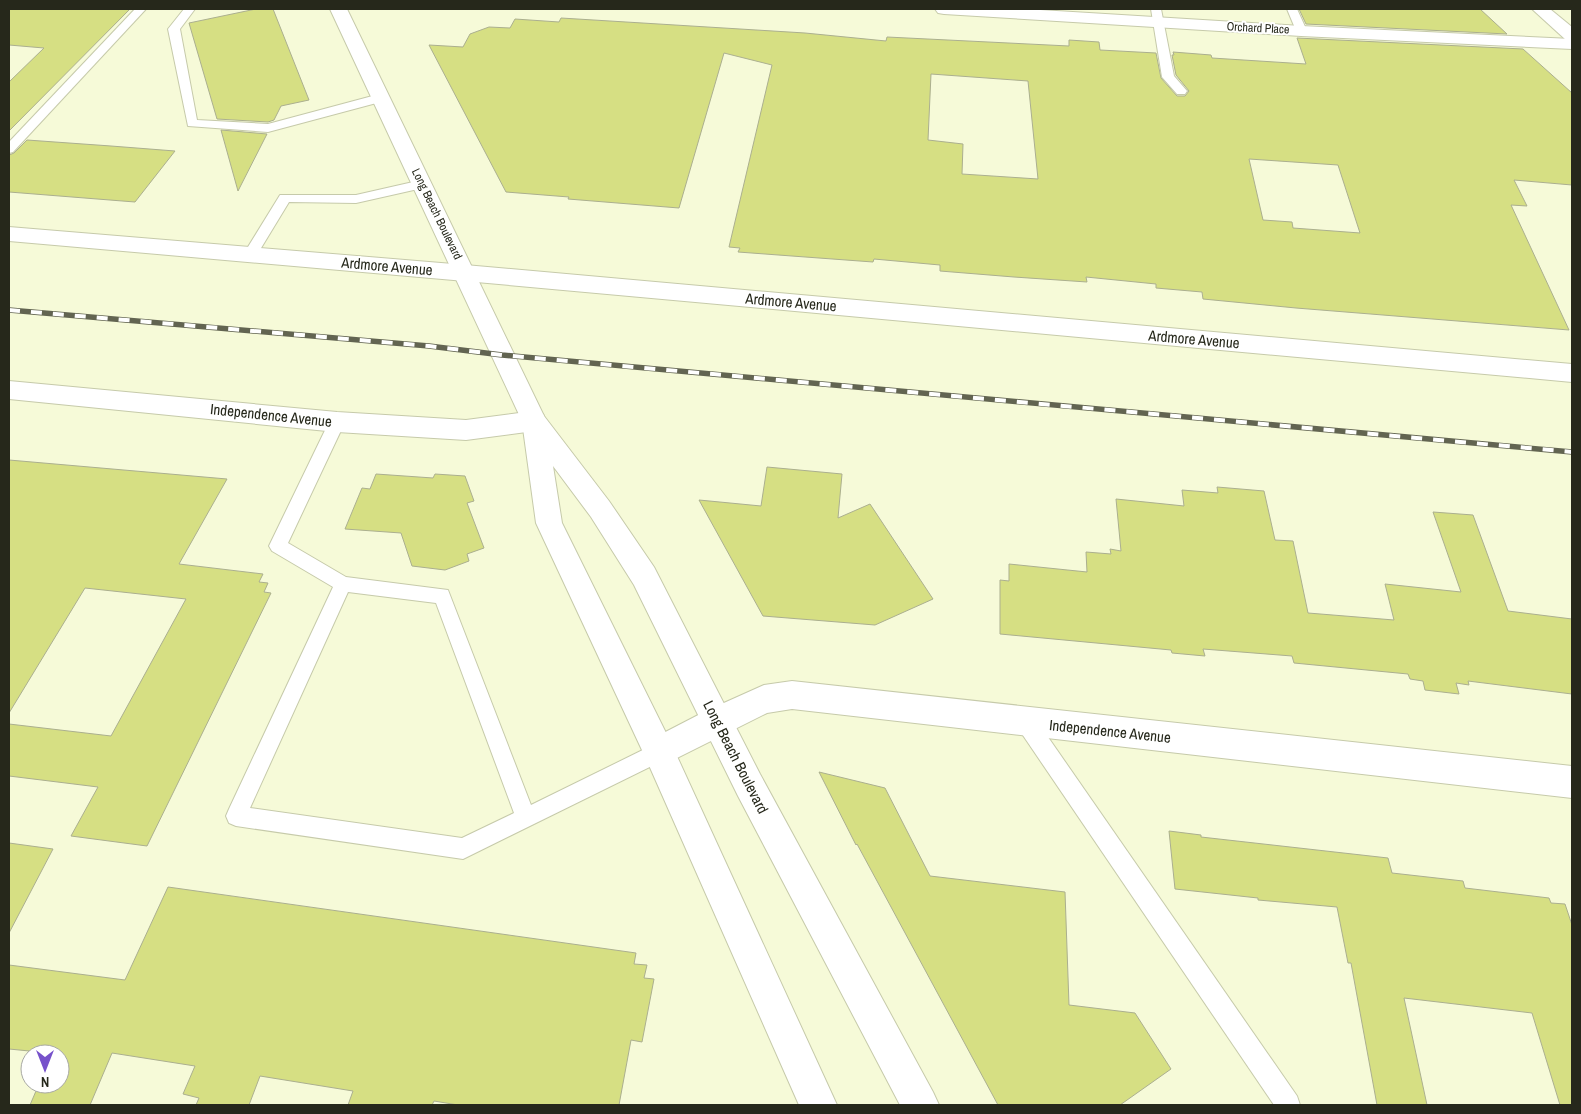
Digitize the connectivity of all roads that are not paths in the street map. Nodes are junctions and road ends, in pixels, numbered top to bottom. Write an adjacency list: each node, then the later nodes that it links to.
1 (140, 9): 13 (lane)
2 (190, 9): 12 (lane)
3 (338, 9): 12 (street, Long Beach Boulevard)
4 (944, 9): 7 (street, Orchard Place)
5 (1292, 9): 8 (lane)
6 (1540, 9): 9 (street)
7 (1157, 16): 8 (street, Orchard Place); 11 (lane)
8 (1301, 31): 10 (street, Orchard Place)
9 (1572, 36)
10 (1572, 44)
11 (1181, 91)
12 (380, 98): 14 (street, Long Beach Boulevard)
13 (9, 149)
14 (422, 184): 16 (lane); 17 (street, Long Beach Boulevard)
15 (9, 234): 16 (street, Ardmore Avenue)
16 (250, 255): 17 (street, Ardmore Avenue)
17 (465, 273): 18 (street, Ardmore Avenue); 20 (street, Long Beach Boulevard)
18 (1572, 373)
19 (9, 390): 21 (street, Independence Avenue)
20 (534, 420): 21 (street, Independence Avenue); 23 (street, Long Beach Boulevard); 25 (street, Long Beach Boulevard)
21 (337, 422): 22 (lane)
22 (343, 584): 27 (lane); 27 (lane)
23 (717, 721): 24 (street, Independence Avenue); 25 (street, Independence Avenue); 29 (street, Long Beach Boulevard)
24 (1025, 721): 26 (street, Independence Avenue); 30 (lane)
25 (659, 752): 27 (lane); 28 (street, Long Beach Boulevard)
26 (1572, 782)
27 (526, 818)
28 (818, 1105)
29 (920, 1105)
30 (1288, 1105)

